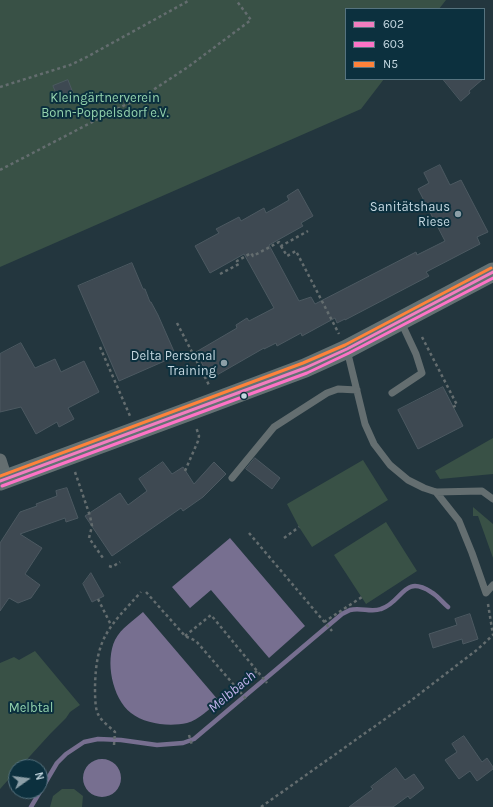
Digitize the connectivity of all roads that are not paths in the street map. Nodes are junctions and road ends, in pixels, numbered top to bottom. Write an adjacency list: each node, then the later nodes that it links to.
1 (493, 272): 2 (street)
2 (406, 319): 3 (street); 5 (lane)
3 (344, 344): 4 (lane); 8 (street)
4 (357, 390): 7 (lane); 9 (lane)
5 (392, 393)
6 (0, 460): 8 (street)
7 (232, 478)
8 (3, 480)
9 (436, 492): 10 (lane); 11 (lane)
10 (493, 499)
11 (493, 585)

